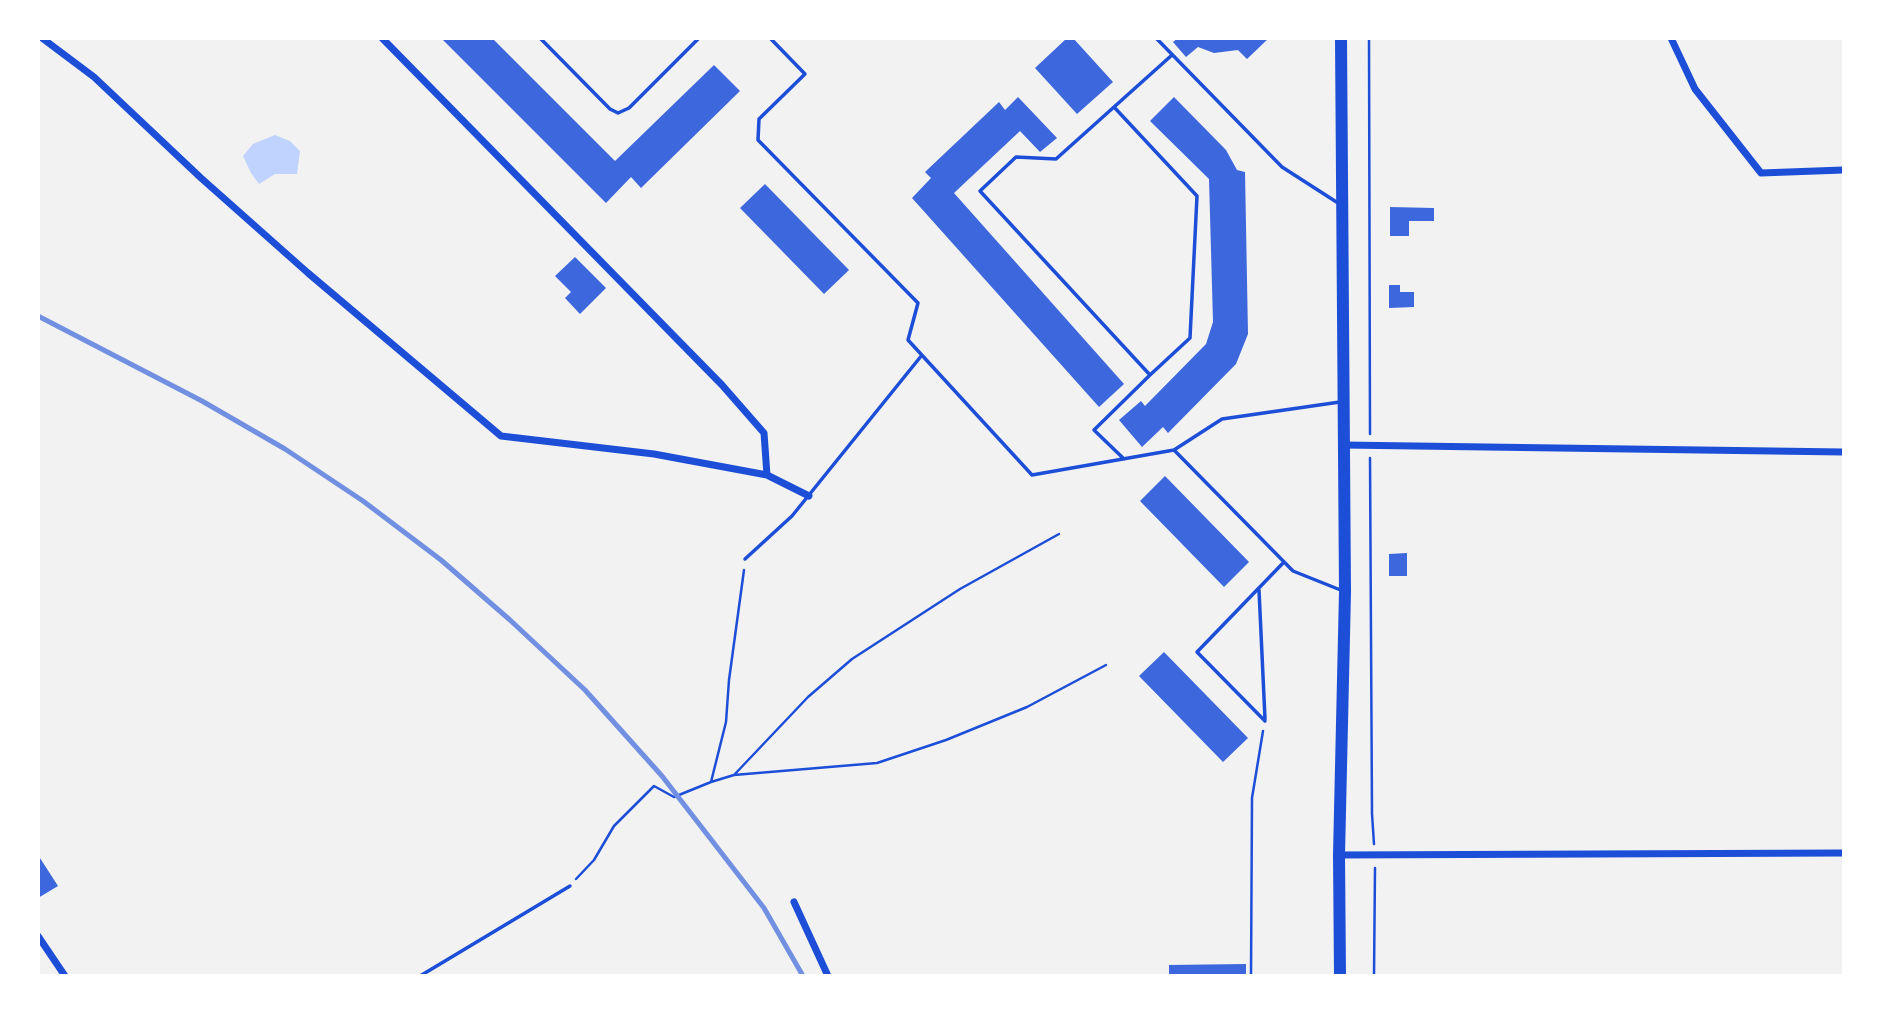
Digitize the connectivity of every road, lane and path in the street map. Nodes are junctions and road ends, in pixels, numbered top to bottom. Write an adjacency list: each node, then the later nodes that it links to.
1 (42, 38): 20 (street)
2 (382, 38): 20 (street)
3 (540, 38): 4 (lane)
4 (699, 38)
5 (770, 38): 13 (lane)
6 (1156, 38): 9 (lane)
7 (1341, 38): 12 (main road)
8 (1671, 38): 11 (street)
9 (1172, 55): 10 (lane); 12 (lane)
10 (1114, 107): 14 (lane); 14 (lane)
11 (1843, 170)
12 (1343, 206): 15 (main road)
13 (922, 355): 19 (lane); 21 (lane)
14 (1150, 375): 19 (lane)
15 (1344, 401): 16 (main road); 17 (lane)
16 (1343, 445): 18 (street); 26 (main road)
17 (1174, 450): 19 (lane); 24 (lane)
18 (1843, 452)
19 (1124, 459)
20 (766, 475): 21 (street)
21 (809, 496): 23 (lane)
22 (1059, 534): 29 (path)
23 (745, 559): 30 (path)
24 (1284, 562): 25 (lane); 26 (lane)
25 (1259, 589): 28 (lane); 28 (lane)
26 (1345, 592): 32 (main road)
27 (1106, 665): 29 (path)
28 (1265, 721): 40 (path)
29 (734, 775): 30 (path)
30 (711, 782): 34 (path)
31 (1843, 853): 33 (street)
32 (1339, 855): 33 (street); 41 (main road)
33 (1375, 855): 42 (path)
34 (570, 886): 38 (lane)
35 (794, 902): 39 (street)
36 (38, 936): 37 (street)
37 (65, 975)
38 (420, 975)
39 (828, 975)
40 (1251, 975)
41 (1340, 975)
42 (1374, 975)

